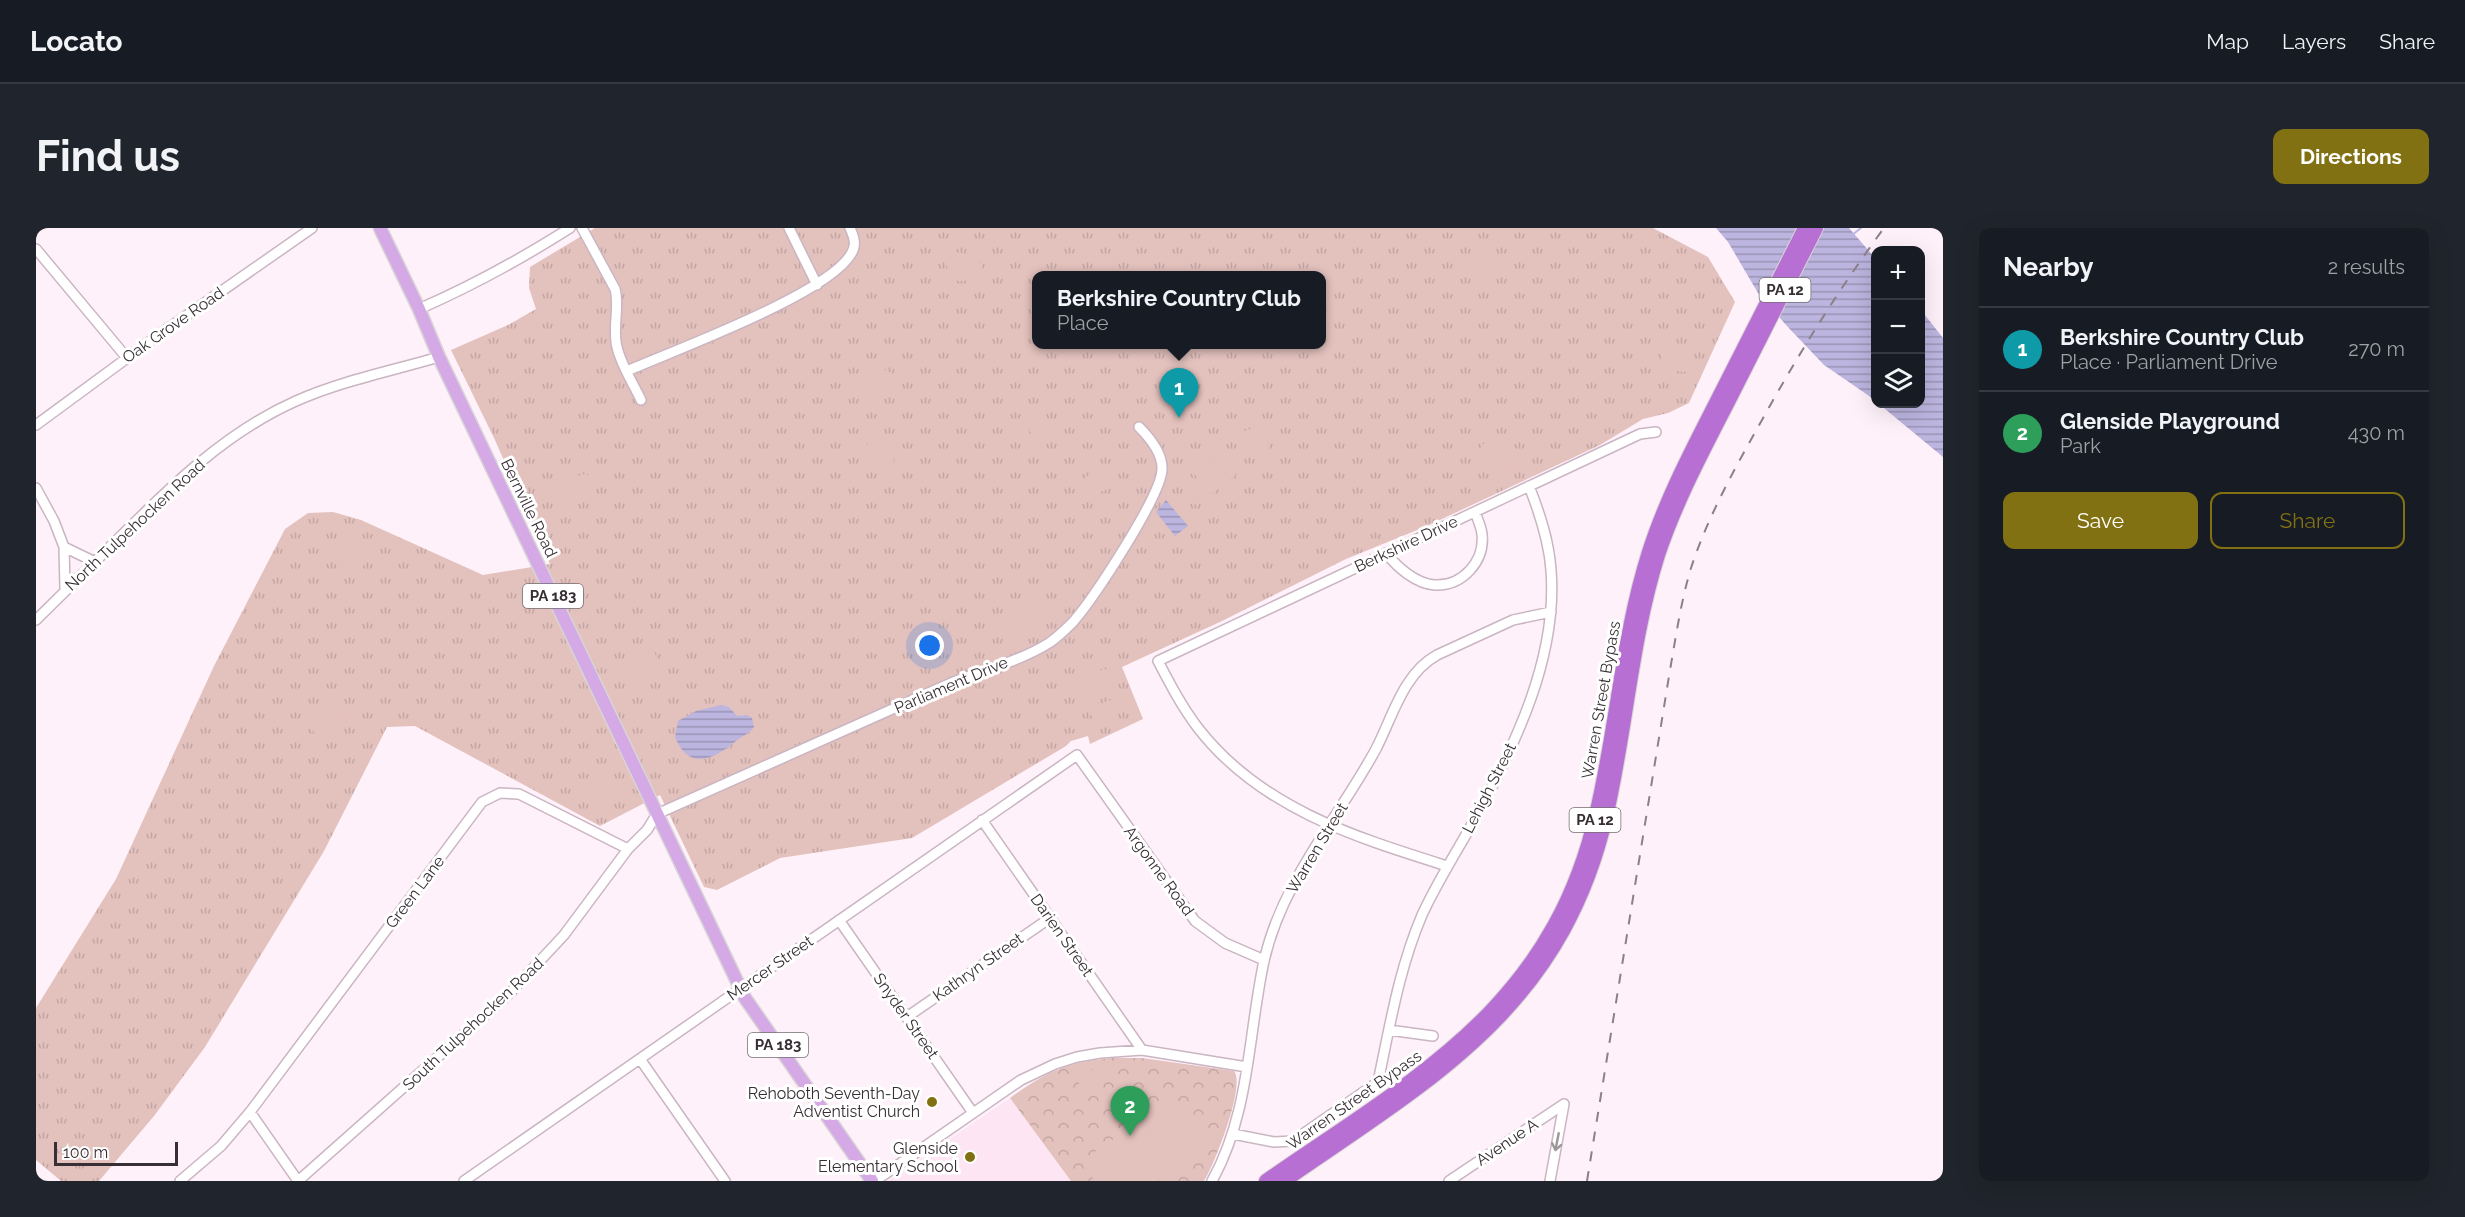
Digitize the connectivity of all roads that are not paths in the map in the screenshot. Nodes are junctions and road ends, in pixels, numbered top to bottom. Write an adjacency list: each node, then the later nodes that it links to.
1 (312, 228): 14 (street, Oak Grove Road)
2 (380, 228): 11 (main road, Bernville Road / PA 183)
3 (570, 228): 11 (street)
4 (582, 228): 15 (street)
5 (789, 228): 10 (street)
6 (850, 228): 10 (street)
7 (1805, 228): 12 (highway, Warren Street Bypass / PA 12)
8 (1816, 228): 12 (highway, Warren Street Bypass / PA 12)
9 (36, 249): 14 (street)
10 (817, 285): 15 (street)
11 (419, 309): 13 (main road, Bernville Road / PA 183)
12 (1750, 348): 54 (highway, Warren Street Bypass / PA 12); 55 (highway, Warren Street Bypass / PA 12)
13 (439, 357): 25 (street, North Tulpehocken Road); 30 (main road, Bernville Road / PA 183)
14 (128, 358): 17 (street, Oak Grove Road)
15 (627, 371): 16 (street)
16 (641, 400)
17 (36, 424)
18 (1139, 428): 30 (street, Parliament Drive)
19 (1656, 432): 20 (street, Berkshire Drive)
20 (1529, 486): 22 (street, Berkshire Drive); 27 (street, Lehigh Street)
21 (36, 488): 23 (street)
22 (1475, 512): 24 (street, Berkshire Drive); 24 (street)
23 (64, 547): 25 (street); 26 (street)
24 (1386, 553): 32 (street, Berkshire Drive)
25 (94, 562): 26 (street, North Tulpehocken Road)
26 (65, 589): 28 (street, North Tulpehocken Road)
27 (1551, 612): 32 (street, Warren Street); 34 (street, Lehigh Street)
28 (36, 620)
29 (1077, 755): 31 (street, Mercer Street); 37 (street, Argonne Road)
30 (657, 814): 33 (street, Parliament Drive); 38 (main road, Bernville Road / PA 183)
31 (982, 820): 35 (street, Darien Street); 36 (street, Mercer Street)
32 (1328, 825): 34 (street); 37 (street, Warren Street)
33 (628, 849): 45 (street, Green Lane); 49 (street, South Tulpehocken Road)
34 (1447, 866): 40 (street, Lehigh Street)
35 (1050, 918): 39 (street, Kathryn Street); 42 (street, Darien Street)
36 (839, 920): 38 (street, Mercer Street); 39 (street, Snyder Street)
37 (1264, 960): 44 (street, Warren Street)
38 (741, 988): 43 (street, Mercer Street); 52 (main road, PA 183)
39 (907, 1017): 46 (street, Snyder Street)
40 (1389, 1030): 41 (street); 47 (street, Lehigh Street)
41 (1433, 1036)
42 (1142, 1050): 44 (street); 46 (street)
43 (640, 1059): 50 (street, Mercer Street); 51 (street)
44 (1248, 1067): 47 (street, Warren Street)
45 (250, 1112): 48 (street, Green Lane); 49 (street)
46 (973, 1113): 52 (street)
47 (1233, 1134): 53 (street, Warren Street)
48 (180, 1181)
49 (298, 1181)
50 (464, 1181)
51 (725, 1181)
52 (873, 1181)
53 (1212, 1181)
54 (1266, 1181)
55 (1284, 1181)
56 (1449, 1181): 57 (street, Avenue A, one-way to 57)
57 (1550, 1181)

